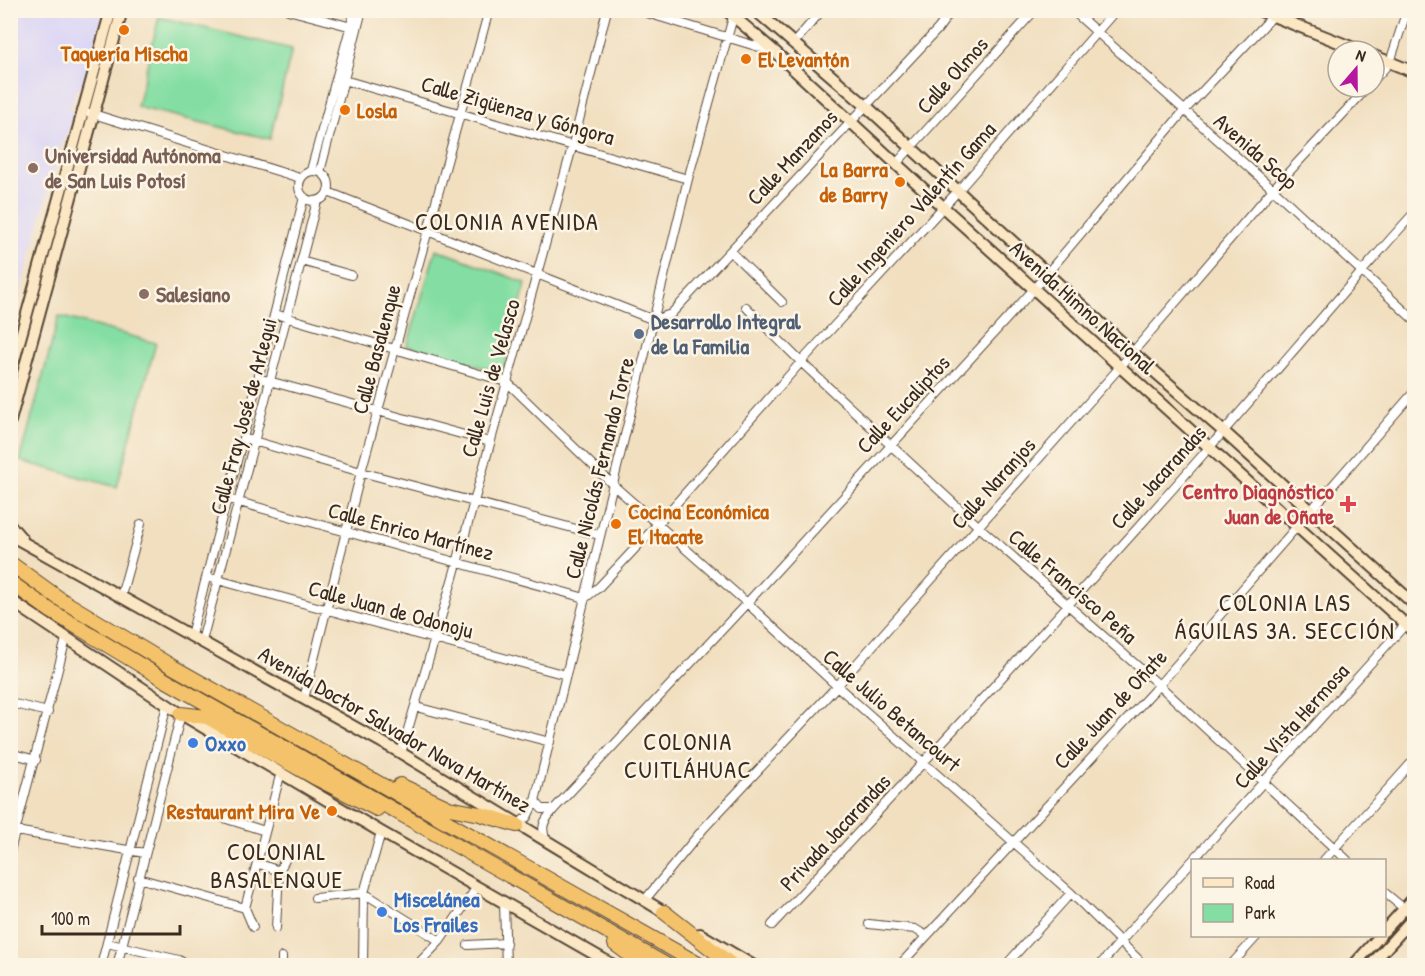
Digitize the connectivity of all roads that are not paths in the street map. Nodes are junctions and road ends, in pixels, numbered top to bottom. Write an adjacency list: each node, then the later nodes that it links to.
1 (111, 10): 33 (main road)
2 (122, 10): 33 (main road)
3 (288, 10): 19 (street)
4 (355, 10): 19 (street)
5 (362, 10): 29 (street)
6 (489, 10): 34 (street, Calle Basalenque)
7 (607, 10): 36 (street, Calle Luis de Velasco)
8 (637, 10): 21 (street)
9 (755, 10): 23 (main road, Avenida Himno Nacional)
10 (822, 10): 23 (street)
11 (952, 10): 31 (street, Calle Manzanos)
12 (1035, 10): 37 (street, Calle Olmos)
13 (1072, 10): 20 (street, Avenida Scop)
14 (1116, 10): 20 (street, Calle Ingeniero Valentín Gama)
15 (1258, 10): 18 (main road)
16 (1407, 10): 26 (street)
17 (732, 13): 21 (street, Calle Nicolás Fernando Torre); 24 (main road, Avenida Himno Nacional)
18 (1273, 16): 22 (main road); 32 (street, Calle Eucaliptos)
19 (352, 27): 29 (street)
20 (1095, 32): 32 (street, Avenida Scop); 45 (street, Calle Ingeniero Valentín Gama)
21 (728, 37): 24 (street); 42 (street, Calle Nicolás Fernando Torre)
22 (1331, 39)
23 (793, 44): 31 (main road, Avenida Himno Nacional)
24 (774, 51): 35 (main road, Avenida Himno Nacional)
25 (1386, 60): 26 (main road)
26 (1390, 62): 27 (street); 28 (main road)
27 (1386, 66)
28 (1414, 72)
29 (341, 80): 34 (street, Calle Zigüenza y Góngora); 39 (street); 40 (street)
30 (1357, 99): 43 (street, Calle Naranjos)
31 (865, 105): 35 (street, Calle Manzanos); 37 (main road, Avenida Himno Nacional)
32 (1184, 111): 43 (street, Avenida Scop); 54 (street, Calle Eucaliptos)
33 (88, 112): 41 (street); 57 (main road)
34 (459, 112): 36 (street, Calle Zigüenza y Góngora); 50 (street, Calle Basalenque)
35 (850, 121): 38 (main road, Avenida Himno Nacional); 51 (street, Calle Manzanos)
36 (573, 144): 42 (street, Calle Zigüenza y Góngora); 56 (street, Calle Luis de Velasco)
37 (911, 148): 38 (street, Calle Olmos); 45 (main road, Avenida Himno Nacional)
38 (896, 164): 48 (main road, Avenida Himno Nacional)
39 (311, 170): 40 (street); 41 (street)
40 (320, 172): 44 (street)
41 (300, 178): 46 (street)
42 (688, 179): 63 (street, Calle Nicolás Fernando Torre)
43 (1273, 189): 53 (street, Avenida Scop); 66 (street, Calle Naranjos)
44 (328, 192): 47 (street); 50 (street)
45 (957, 192): 48 (street, Calle Ingeniero Valentín Gama); 54 (main road, Avenida Himno Nacional)
46 (304, 197): 47 (street); 61 (street, Calle Fray José de Arlegui)
47 (317, 201): 52 (street, Calle Fray José de Arlegui)
48 (943, 207): 58 (main road, Avenida Himno Nacional); 67 (street, Calle Ingeniero Valentín Gama)
49 (1414, 213): 53 (street, Calle Jacarandas)
50 (426, 232): 56 (street); 65 (street, Calle Basalenque)
51 (730, 251): 59 (street); 63 (street, Calle Manzanos)
52 (301, 261): 55 (street); 62 (street, Calle Fray José de Arlegui)
53 (1362, 270): 64 (street, Avenida Scop); 76 (street, Calle Jacarandas)
54 (1048, 273): 58 (street, Calle Eucaliptos); 66 (main road, Avenida Himno Nacional)
55 (351, 275)
56 (537, 276): 63 (street); 72 (street, Calle Luis de Velasco)
57 (41, 286): 69 (main road); 75 (main road)
58 (1034, 289): 68 (main road, Avenida Himno Nacional); 80 (street, Calle Eucaliptos)
59 (782, 302)
60 (746, 306): 67 (street, Calle Francisco Peña)
61 (275, 314): 62 (street); 70 (street, Calle Fray José de Arlegui)
62 (288, 318): 65 (street); 71 (street, Calle Fray José de Arlegui)
63 (654, 320): 83 (street, Calle Nicolás Fernando Torre)
64 (1414, 320)
65 (394, 348): 72 (street); 74 (street, Calle Basalenque)
66 (1132, 352): 68 (street, Calle Naranjos); 76 (main road, Avenida Himno Nacional)
67 (801, 362): 80 (street, Calle Francisco Peña); 89 (street, Calle Ingeniero Valentín Gama)
68 (1120, 367): 81 (main road, Avenida Himno Nacional); 92 (street, Calle Naranjos)
69 (10, 375)
70 (258, 378): 71 (street); 77 (street, Calle Fray José de Arlegui)
71 (270, 381): 74 (street); 78 (street, Calle Fray José de Arlegui)
72 (507, 382): 79 (street, Calle Luis de Velasco); 83 (street, Calle Julio Betancourt)
73 (1414, 392): 87 (street, Calle Juan de Oñate)
74 (378, 410): 79 (street); 82 (street, Calle Basalenque)
75 (10, 421)
76 (1223, 431): 81 (street, Calle Jacarandas); 87 (main road, Avenida Himno Nacional)
77 (243, 438): 78 (street); 84 (street, Calle Fray José de Arlegui)
78 (254, 442): 82 (street); 86 (street, Calle Fray José de Arlegui)
79 (490, 442): 85 (street, Calle Luis de Velasco)
80 (890, 445): 92 (street, Calle Francisco Peña); 106 (street, Calle Eucaliptos)
81 (1210, 447): 91 (main road, Avenida Himno Nacional); 108 (street, Calle Jacarandas)
82 (361, 472): 85 (street); 93 (street, Calle Basalenque)
83 (613, 485): 89 (street, Calle Julio Betancourt); 95 (street, Calle Nicolás Fernando Torre)
84 (228, 499): 86 (street, Calle Enrico Martínez); 100 (street, Calle Fray José de Arlegui)
85 (474, 501): 95 (street); 98 (street, Calle Luis de Velasco)
86 (238, 502): 93 (street, Calle Enrico Martínez); 101 (street, Calle Fray José de Arlegui)
87 (1310, 510): 91 (street, Calle Juan de Oñate); 107 (main road, Avenida Himno Nacional)
88 (141, 524): 103 (street)
89 (658, 524): 104 (street, Calle Ingeniero Valentín Gama); 106 (street, Calle Julio Betancourt)
90 (10, 525): 96 (main road)
91 (1297, 525): 111 (main road, Avenida Himno Nacional); 117 (street, Calle Juan de Oñate)
92 (978, 526): 108 (street, Calle Francisco Peña); 118 (street, Calle Naranjos)
93 (346, 531): 98 (street, Calle Enrico Martínez); 109 (street, Calle Basalenque)
94 (10, 535): 96 (main road, Avenida Doctor Salvador Nava Martínez)
95 (599, 535): 104 (street, Calle Nicolás Fernando Torre)
96 (24, 543): 97 (main road); 103 (main road, Avenida Doctor Salvador Nava Martínez)
97 (10, 546)
98 (458, 562): 104 (street, Calle Enrico Martínez); 114 (street, Calle Luis de Velasco)
99 (10, 563): 128 (highway)
100 (207, 577): 101 (street, Calle Juan de Odonoju); 112 (street, Calle Fray José de Arlegui)
101 (218, 580): 109 (street, Calle Juan de Odonoju); 115 (street, Calle Fray José de Arlegui)
102 (10, 582): 138 (highway)
103 (121, 596): 112 (main road, Avenida Doctor Salvador Nava Martínez)
104 (585, 598): 116 (street, Calle Nicolás Fernando Torre)
105 (10, 600): 113 (main road)
106 (747, 603): 118 (street, Calle Julio Betancourt); 135 (street, Calle Eucaliptos)
107 (1414, 604)
108 (1067, 605): 117 (street, Calle Francisco Peña); 131 (street, Calle Jacarandas)
109 (326, 609): 114 (street, Calle Juan de Odonoju); 119 (street, Calle Basalenque)
110 (1414, 615): 111 (street, Calle Vista Hermosa)
111 (1411, 628): 133 (street, Calle Vista Hermosa)
112 (191, 635): 115 (main road, Avenida Doctor Salvador Nava Martínez)
113 (66, 639): 121 (main road); 123 (street)
114 (435, 640): 116 (street, Calle Juan de Odonoju); 122 (street, Calle Luis de Velasco)
115 (202, 641): 119 (main road, Avenida Doctor Salvador Nava Martínez)
116 (566, 675): 125 (street, Calle Nicolás Fernando Torre)
117 (1159, 685): 133 (street, Calle Francisco Peña); 142 (street, Calle Juan de Oñate)
118 (837, 687): 131 (street, Calle Julio Betancourt); 163 (street, Calle Naranjos)
119 (304, 699): 127 (main road, Avenida Doctor Salvador Nava Martínez)
120 (10, 703): 123 (street)
121 (167, 705): 124 (main road); 145 (street)
122 (416, 707): 125 (street); 127 (street, Calle Luis de Velasco)
123 (48, 712): 129 (street)
124 (181, 714): 132 (main road); 138 (highway); 147 (street)
125 (550, 742): 134 (street, Calle Nicolás Fernando Torre)
126 (10, 753): 129 (street)
127 (400, 753): 137 (main road, Avenida Doctor Salvador Nava Martínez)
128 (339, 759): 137 (highway); 192 (highway)
129 (36, 760): 139 (street)
130 (1414, 760): 144 (street)
131 (925, 763): 142 (street, Calle Julio Betancourt); 170 (street, Privada Jacarandas)
132 (281, 772): 140 (street); 141 (main road)
133 (1264, 783): 144 (street, Calle Francisco Peña); 148 (street, Calle Vista Hermosa)
134 (535, 801): 135 (street); 137 (street, Calle Nicolás Fernando Torre)
135 (554, 809): 143 (street, Calle Eucaliptos)
136 (217, 816): 140 (street)
137 (517, 825): 143 (main road, Avenida Doctor Salvador Nava Martínez)
138 (427, 829): 161 (highway)
139 (13, 830): 145 (street); 146 (street)
140 (265, 831): 152 (street)
141 (381, 832): 156 (main road); 157 (street)
142 (1013, 841): 158 (street, Calle Julio Betancourt); 174 (street, Calle Juan de Oñate)
143 (546, 843): 163 (main road, Avenida Doctor Salvador Nava Martínez)
144 (1334, 849): 149 (street); 150 (street, Calle Francisco Peña)
145 (131, 850): 147 (street); 179 (street)
146 (10, 851)
147 (145, 853): 155 (street)
148 (1195, 859)
149 (1326, 859)
150 (1345, 859)
151 (285, 860): 154 (street)
152 (257, 863): 154 (street); 165 (street)
153 (1191, 863): 178 (street, Calle Vista Hermosa)
154 (279, 871): 172 (street)
155 (138, 878): 165 (street); 182 (street)
156 (477, 887): 164 (main road); 177 (street)
157 (364, 892): 160 (street); 177 (street); 186 (street)
158 (1071, 893): 178 (street, Calle Julio Betancourt); 196 (street)
159 (1386, 894): 166 (street)
160 (315, 898)
161 (549, 898): 190 (highway); 191 (highway)
162 (1414, 898): 166 (main road)
163 (644, 901): 167 (main road, Avenida Doctor Salvador Nava Martínez)
164 (504, 903): 180 (street); 189 (main road)
165 (245, 908): 171 (street)
166 (1404, 909): 168 (street); 173 (main road)
167 (664, 912): 193 (highway); 194 (main road, Avenida Doctor Salvador Nava Martínez)
168 (1414, 918): 201 (main road)
169 (869, 924): 174 (street)
170 (772, 925)
171 (254, 927)
172 (276, 928)
173 (1386, 929)
174 (925, 935): 195 (street, Calle Juan de Oñate)
175 (1256, 937): 199 (street)
176 (1379, 937): 200 (main road)
177 (440, 941): 187 (street)
178 (1120, 942): 197 (street, Calle Vista Hermosa); 198 (street, Calle Julio Betancourt)
179 (107, 943): 182 (street); 183 (street)
180 (506, 943): 181 (street); 188 (street)
181 (468, 945)
182 (122, 947): 184 (street); 185 (street)
183 (101, 966)
184 (117, 966)
185 (188, 966)
186 (363, 966)
187 (416, 966)
188 (506, 966)
189 (615, 966)
190 (645, 966)
191 (668, 966)
192 (702, 966)
193 (733, 966)
194 (754, 966)
195 (899, 966)
196 (1005, 966)
197 (1100, 966)
198 (1145, 966)
199 (1230, 966)
200 (1353, 966)
201 (1371, 966)

